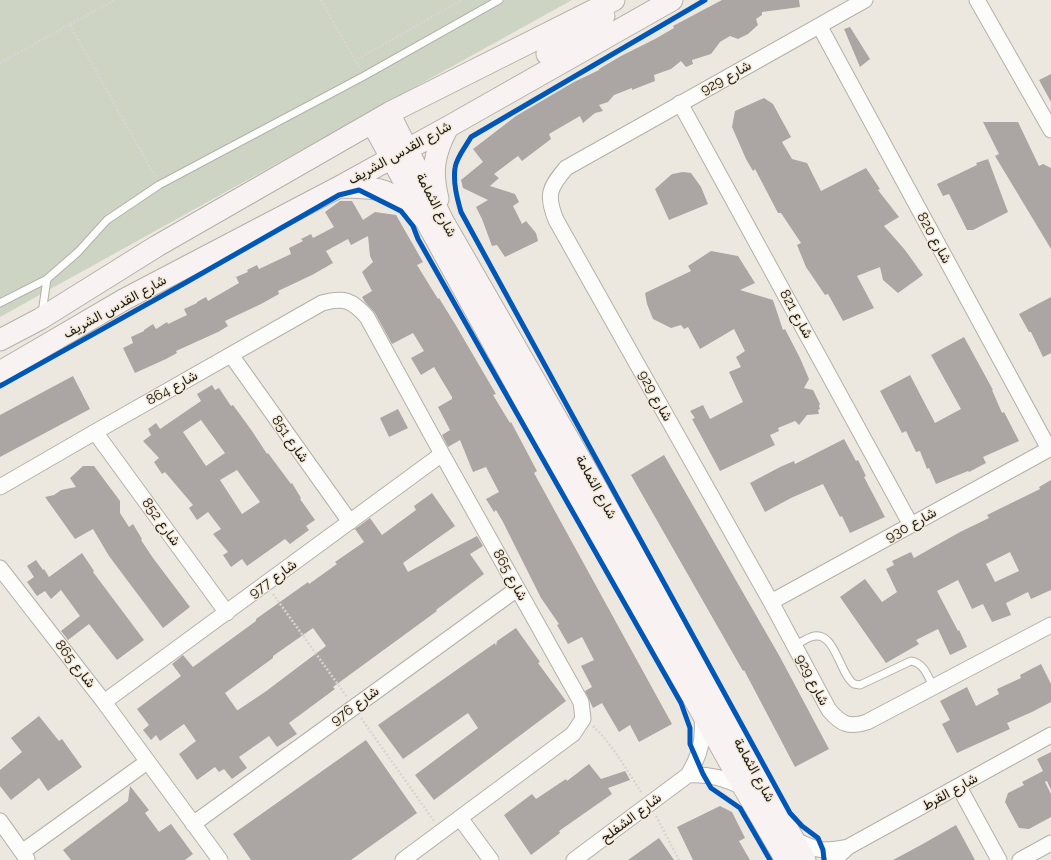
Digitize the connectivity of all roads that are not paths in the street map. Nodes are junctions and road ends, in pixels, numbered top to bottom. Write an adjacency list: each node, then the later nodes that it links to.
1 (499, 0): 15 (lane)
2 (614, 0): 9 (street, شارع القدس الشريف)
3 (623, 0): 12 (street)
4 (672, 0): 10 (street, شارع القدس الشريف)
5 (866, 0): 7 (street, شارع 929)
6 (977, 0): 11 (street)
7 (820, 27): 8 (street, شارع 929); 23 (street, شارع 820)
8 (680, 103): 27 (street, شارع 821); 30 (street, شارع 929)
9 (380, 118): 12 (street, شارع الثمامة); 18 (street, شارع القدس الشريف)
10 (448, 127): 12 (street, شارع القدس الشريف); 14 (street)
11 (1051, 130)
12 (399, 148): 13 (street, شارع القدس الشريف); 14 (street, شارع الثمامة)
13 (339, 187): 14 (street); 21 (street, شارع القدس الشريف)
14 (435, 222): 36 (street, شارع الثمامة); 45 (street, شارع الثمامة)
15 (47, 279): 17 (lane); 18 (lane)
16 (348, 301): 20 (street, شارع 864); 24 (street, شارع 865)
17 (0, 303)
18 (40, 319): 19 (street, شارع القدس الشريف)
19 (0, 340)
20 (231, 355): 22 (street, شارع 864); 26 (street, شارع 851)
21 (0, 372)
22 (95, 432): 25 (street, شارع 864); 31 (street, شارع 852)
23 (1050, 449): 27 (street, شارع 930)
24 (442, 454): 26 (street, شارع 977); 29 (street, شارع 865)
25 (0, 487)
26 (350, 522): 31 (street, شارع 977)
27 (911, 525): 30 (street, شارع 930)
28 (0, 568): 35 (street, شارع 865)
29 (517, 589): 42 (street, شارع 865); 44 (street, شارع 976)
30 (771, 602): 33 (street, شارع 929)
31 (227, 613): 35 (street, شارع 977)
32 (1049, 631): 34 (street, شارع 929)
33 (794, 646): 34 (lane); 34 (street, شارع 929)
34 (934, 687)
35 (104, 702): 38 (street, شارع 865)
36 (702, 713): 39 (street, شارع الشفلح); 41 (street, شارع الثمامة)
37 (1051, 735): 40 (street, شارع القرط)
38 (147, 762): 44 (street, شارع 865); 48 (street)
39 (688, 775): 41 (street); 52 (street, شارع الشفلح)
40 (959, 787): 47 (street, شارع القرط); 56 (street)
41 (744, 788): 53 (street, شارع الثمامة)
42 (460, 818): 50 (street); 51 (street)
43 (0, 821): 48 (street)
44 (193, 824): 49 (street, شارع 865)
45 (793, 839): 47 (street, شارع القرط); 54 (street, شارع الثمامة)
46 (1051, 843): 57 (street)
47 (848, 847): 55 (street, شارع القرط)
48 (25, 856)
49 (220, 860)
50 (403, 860)
51 (491, 860)
52 (574, 860)
53 (786, 860)
54 (804, 860)
55 (834, 860)
56 (999, 860)
57 (1020, 860)

